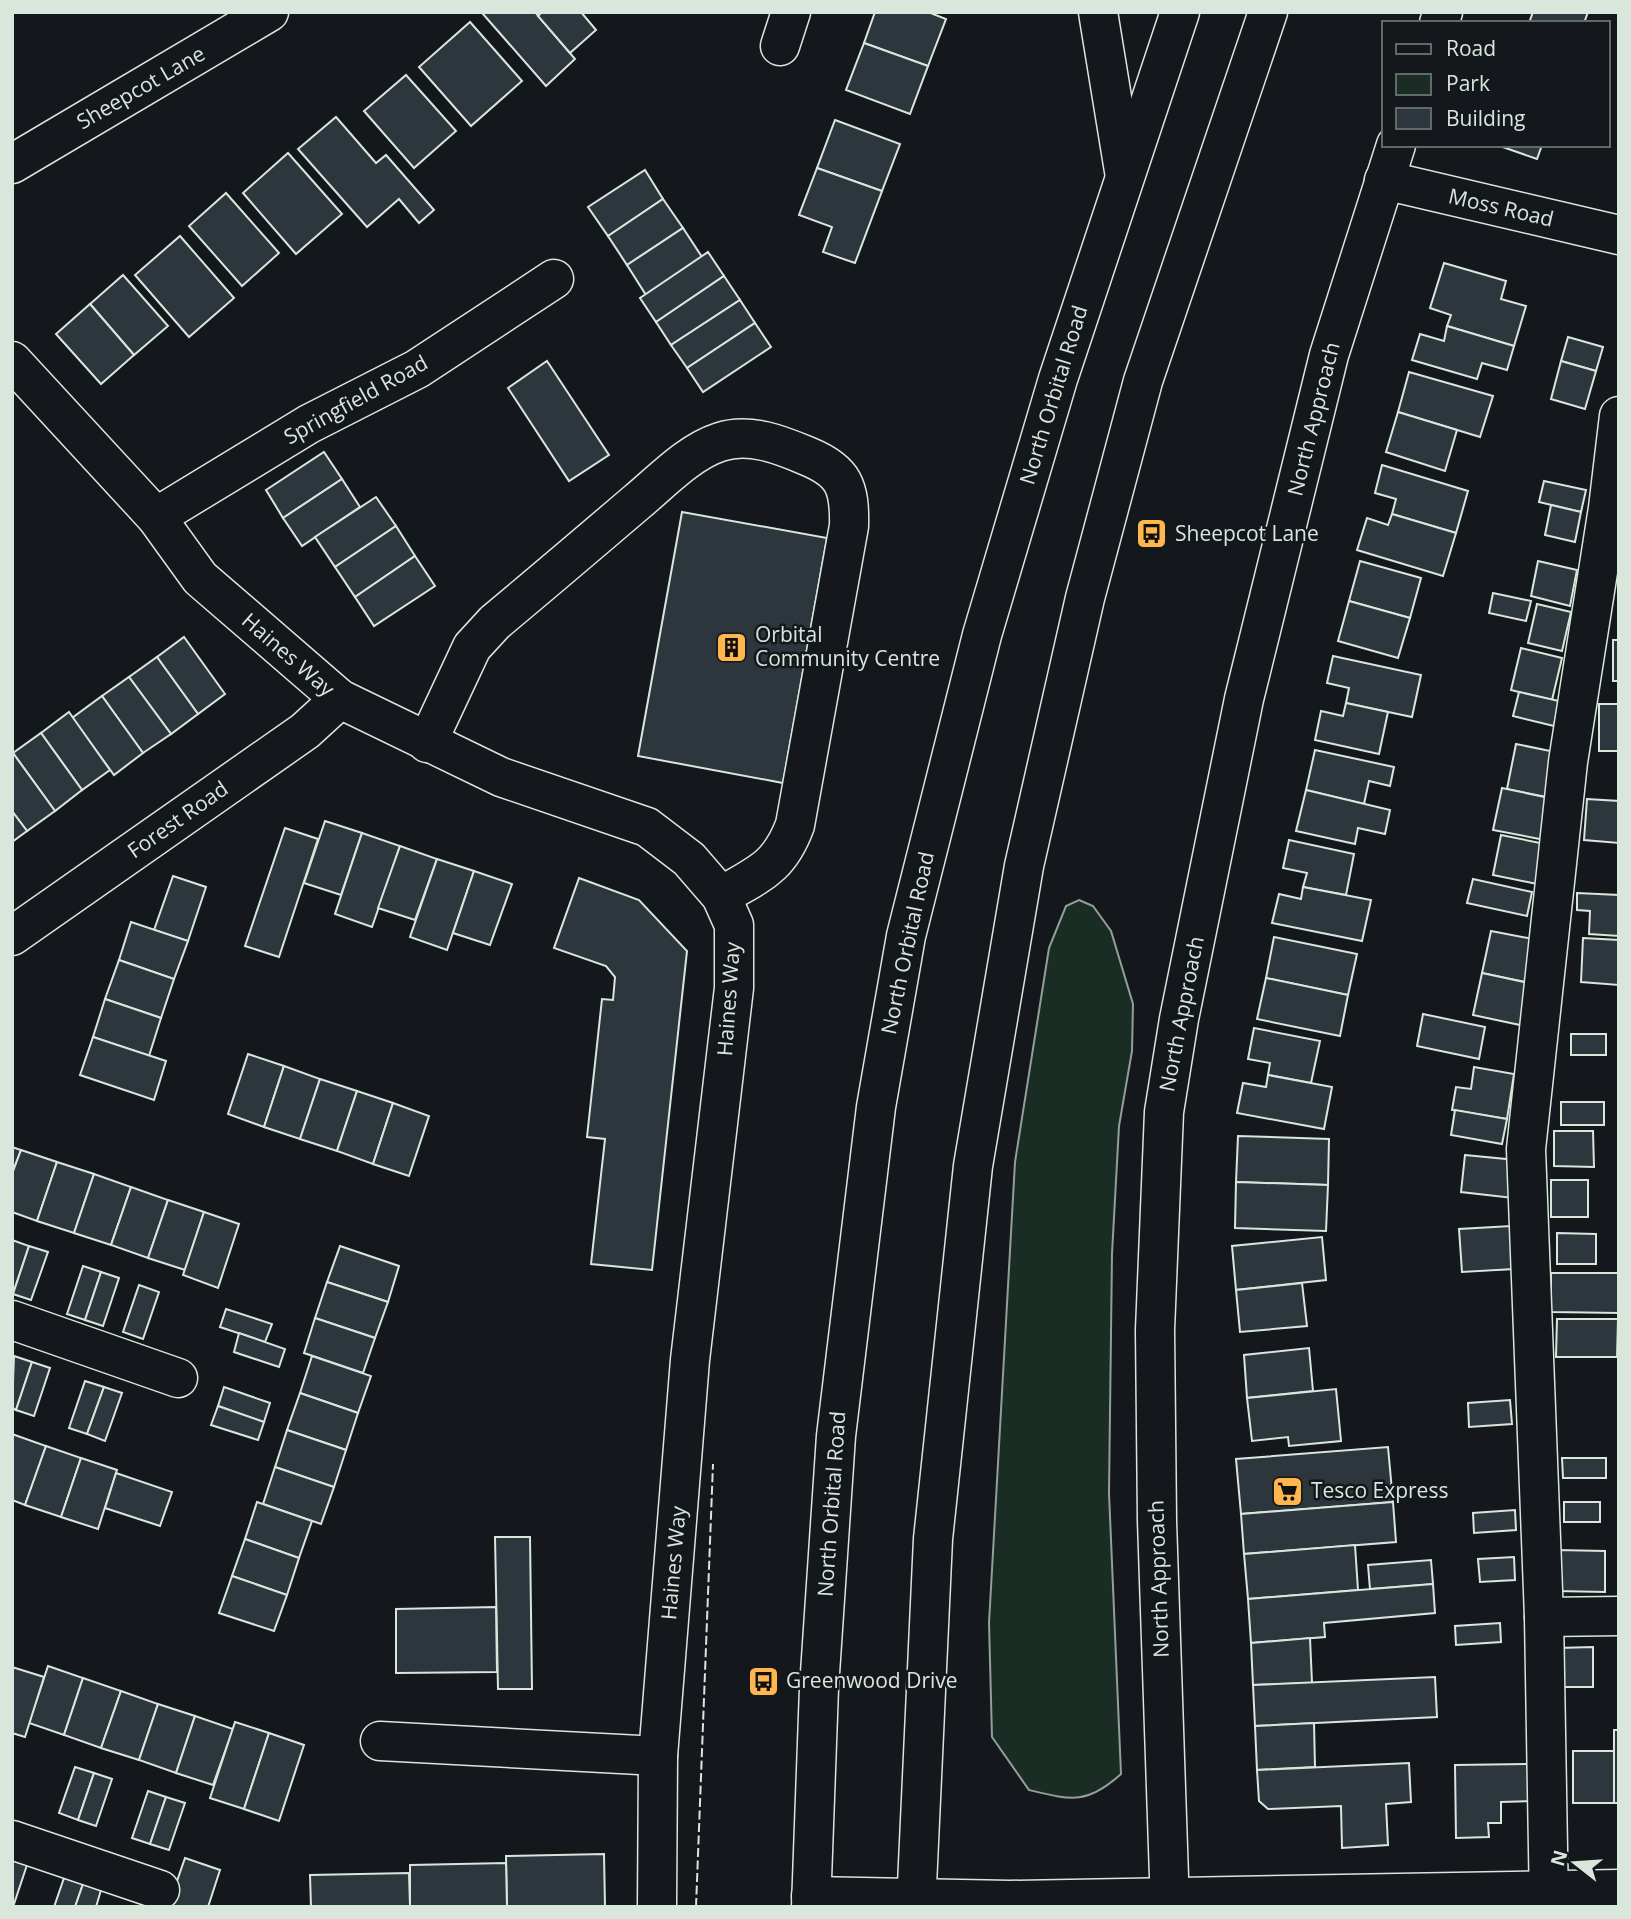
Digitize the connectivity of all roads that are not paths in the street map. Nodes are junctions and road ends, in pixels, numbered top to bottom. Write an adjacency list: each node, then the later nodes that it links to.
1 (270, 12): 6 (main road, Sheepcot Lane)
2 (1098, 12): 7 (main road)
3 (1180, 12): 7 (main road, North Orbital Road)
4 (1269, 12): 30 (main road)
5 (1390, 163): 8 (main road, Moss Road); 29 (main road, North Approach)
6 (12, 164)
7 (1124, 171): 28 (main road, North Orbital Road)
8 (1619, 235)
9 (554, 279): 13 (main road, Springfield Road)
10 (12, 361): 13 (main road, Haines Way)
11 (1619, 416): 12 (main road)
12 (1614, 509): 21 (main road)
13 (156, 517): 14 (main road, Haines Way)
14 (340, 699): 15 (main road, Haines Way); 17 (main road, Forest Road)
15 (427, 743): 16 (main road, Haines Way); 16 (main road)
16 (721, 896): 23 (main road, Haines Way)
17 (12, 936)
18 (12, 1320): 19 (main road)
19 (177, 1378)
20 (1619, 1616): 21 (main road)
21 (1544, 1617): 27 (main road)
22 (380, 1741): 23 (main road)
23 (658, 1756): 31 (main road, Haines Way)
24 (12, 1840): 26 (main road)
25 (1619, 1889): 27 (main road)
26 (160, 1890)
27 (1549, 1898): 29 (main road)
28 (811, 1901): 30 (main road)
29 (1170, 1902): 30 (main road)
30 (916, 1903)
31 (657, 1907)

